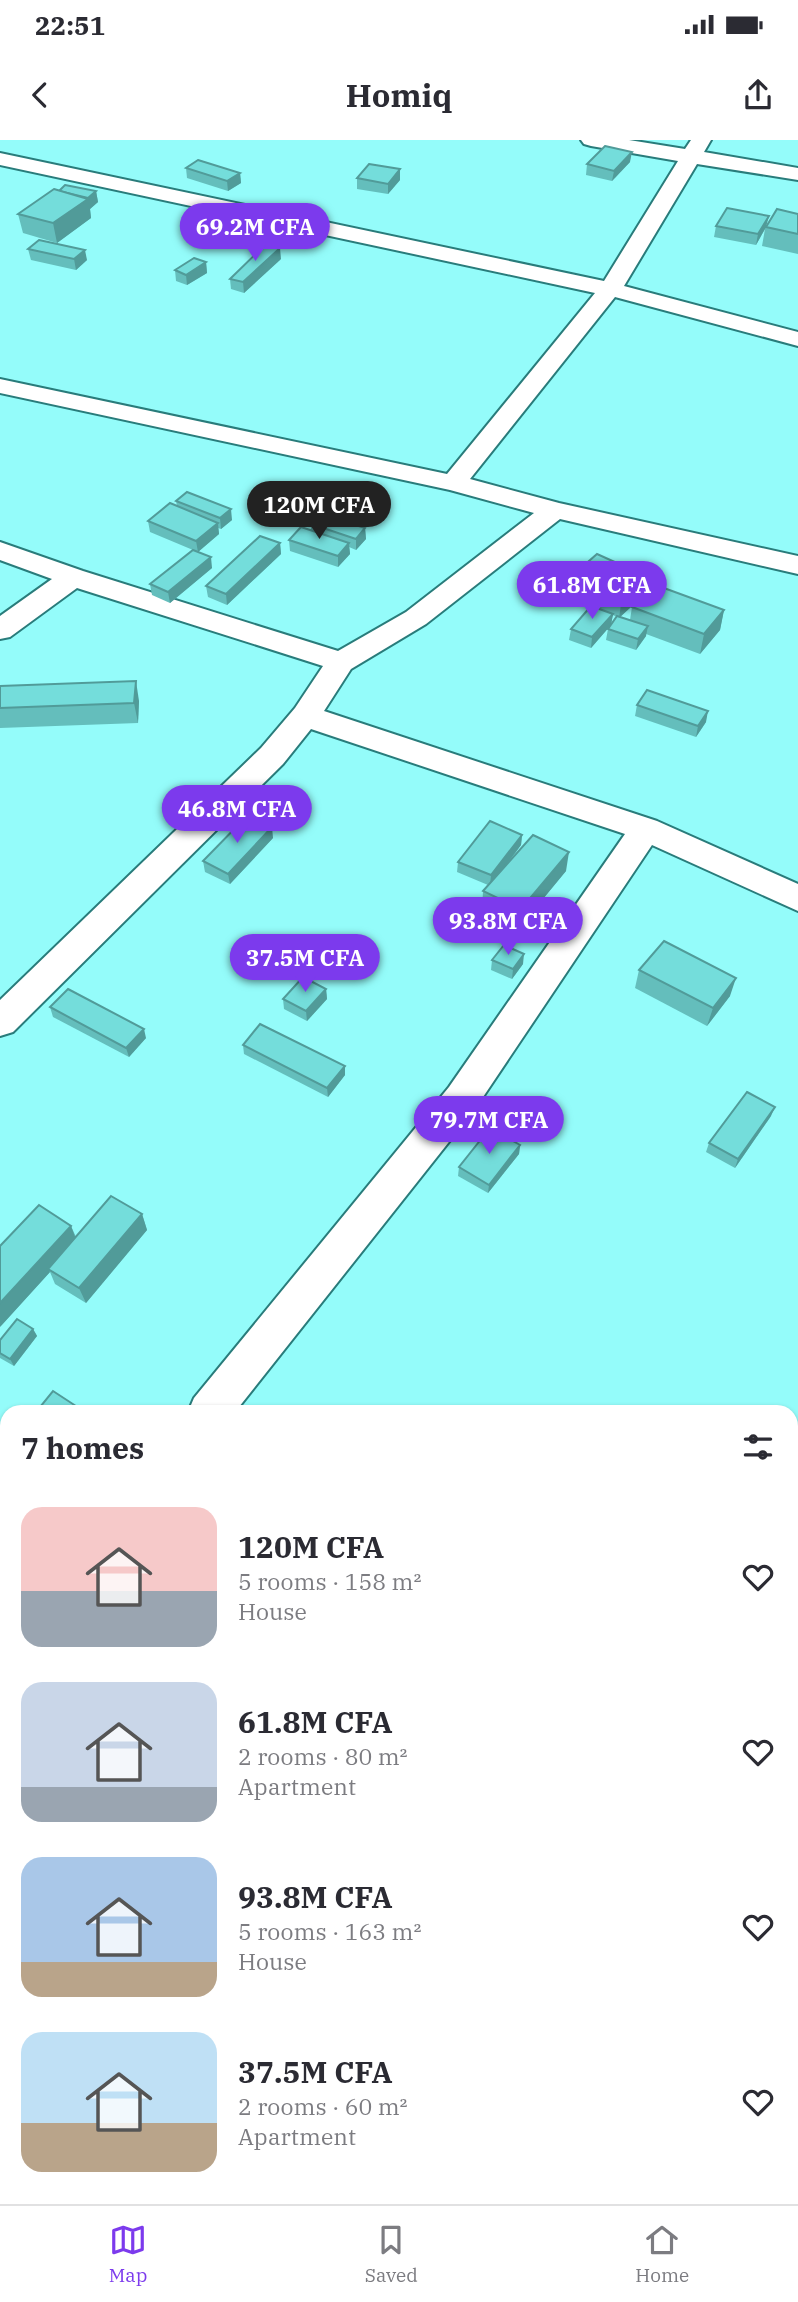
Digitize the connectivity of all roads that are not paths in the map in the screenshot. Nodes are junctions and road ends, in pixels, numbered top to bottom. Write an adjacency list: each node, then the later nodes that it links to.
1 (591, 140): 2 (street)
2 (696, 147): 4 (street); 5 (street)
3 (0, 159): 5 (street)
4 (798, 174)
5 (610, 289): 6 (street); 8 (street)
6 (798, 339)
7 (0, 386): 8 (street)
8 (453, 483): 9 (street)
9 (555, 510): 11 (street); 14 (street)
10 (0, 550): 12 (street)
11 (798, 565)
12 (73, 577): 13 (street); 14 (street)
13 (0, 630)
14 (341, 662): 15 (street)
15 (306, 715): 16 (street); 18 (street)
16 (646, 829): 17 (street); 19 (street)
17 (798, 898)
18 (0, 1022)
19 (215, 1405)

